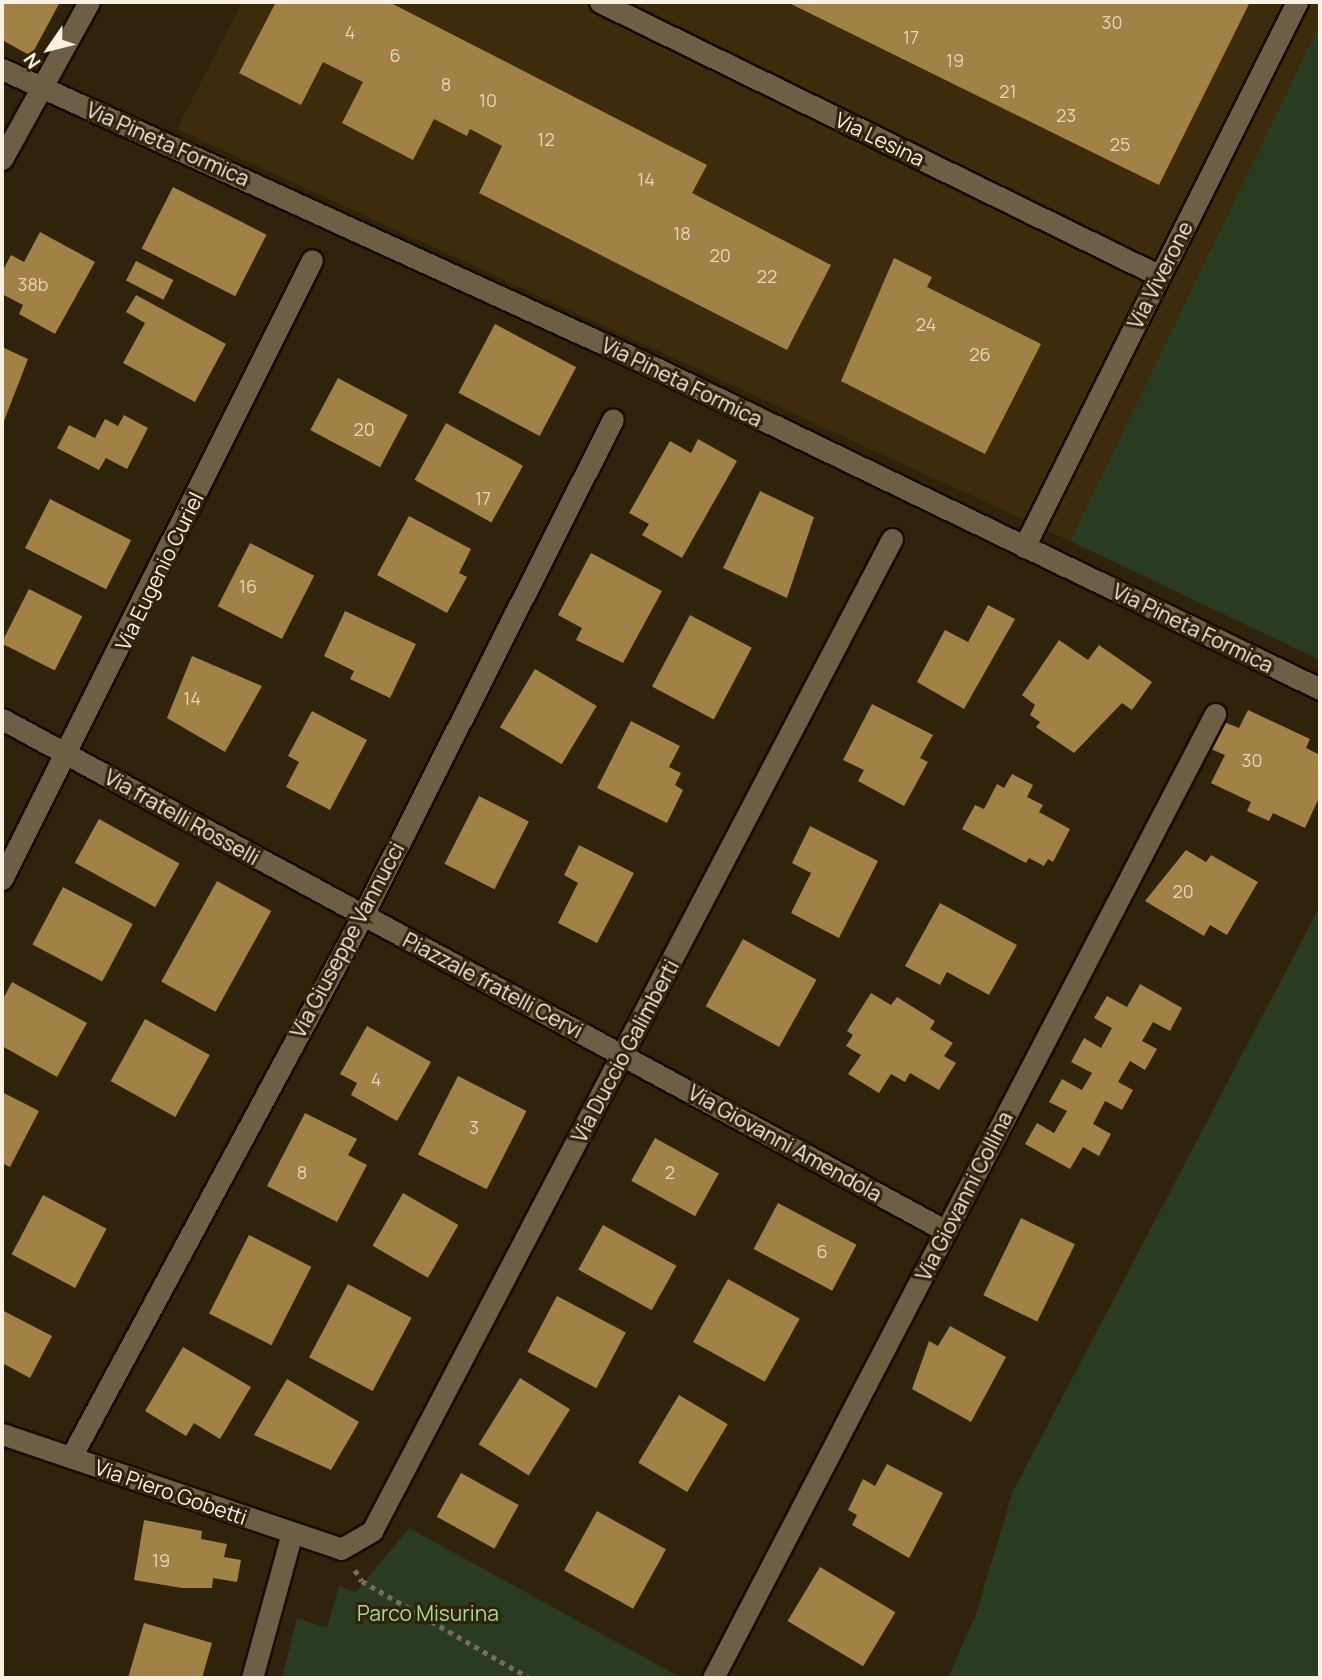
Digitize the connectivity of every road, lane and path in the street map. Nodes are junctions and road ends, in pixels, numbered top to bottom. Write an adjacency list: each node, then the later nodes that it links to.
1 (89, 2): 5 (street)
2 (600, 2): 8 (street, Via Lesina)
3 (1297, 2): 8 (street, Via Viverone)
4 (2, 69): 5 (street, Via Pineta Formica)
5 (40, 86): 6 (street); 11 (street, Via Pineta Formica)
6 (2, 159)
7 (312, 260): 15 (street, Via Eugenio Curiel)
8 (1160, 276): 11 (street, Via Viverone)
9 (613, 419): 17 (street, Via Giuseppe Vannucci)
10 (892, 539): 18 (street, Via Duccio Galimberti)
11 (1024, 547): 12 (street, Via Pineta Formica)
12 (1320, 689)
13 (1214, 714): 19 (street, Via Giovanni Collina)
14 (2, 719): 15 (street, Via fratelli Rosselli)
15 (69, 755): 16 (street, Via Eugenio Curiel); 17 (street, Via fratelli Rosselli)
16 (2, 879)
17 (363, 915): 18 (street, Piazzale fratelli Cervi); 21 (street, Via Giuseppe Vannucci)
18 (623, 1055): 19 (street, Via Giovanni Amendola); 23 (street, Via Duccio Galimberti)
19 (946, 1231): 26 (street, Via Giovanni Collina)
20 (2, 1433): 21 (street, Via Piero Gobetti)
21 (71, 1457): 22 (street, Via Piero Gobetti)
22 (292, 1533): 23 (street, Via Piero Gobetti); 25 (street)
23 (341, 1549): 24 (path)
24 (524, 1677)
25 (252, 1678)
26 (713, 1678)

